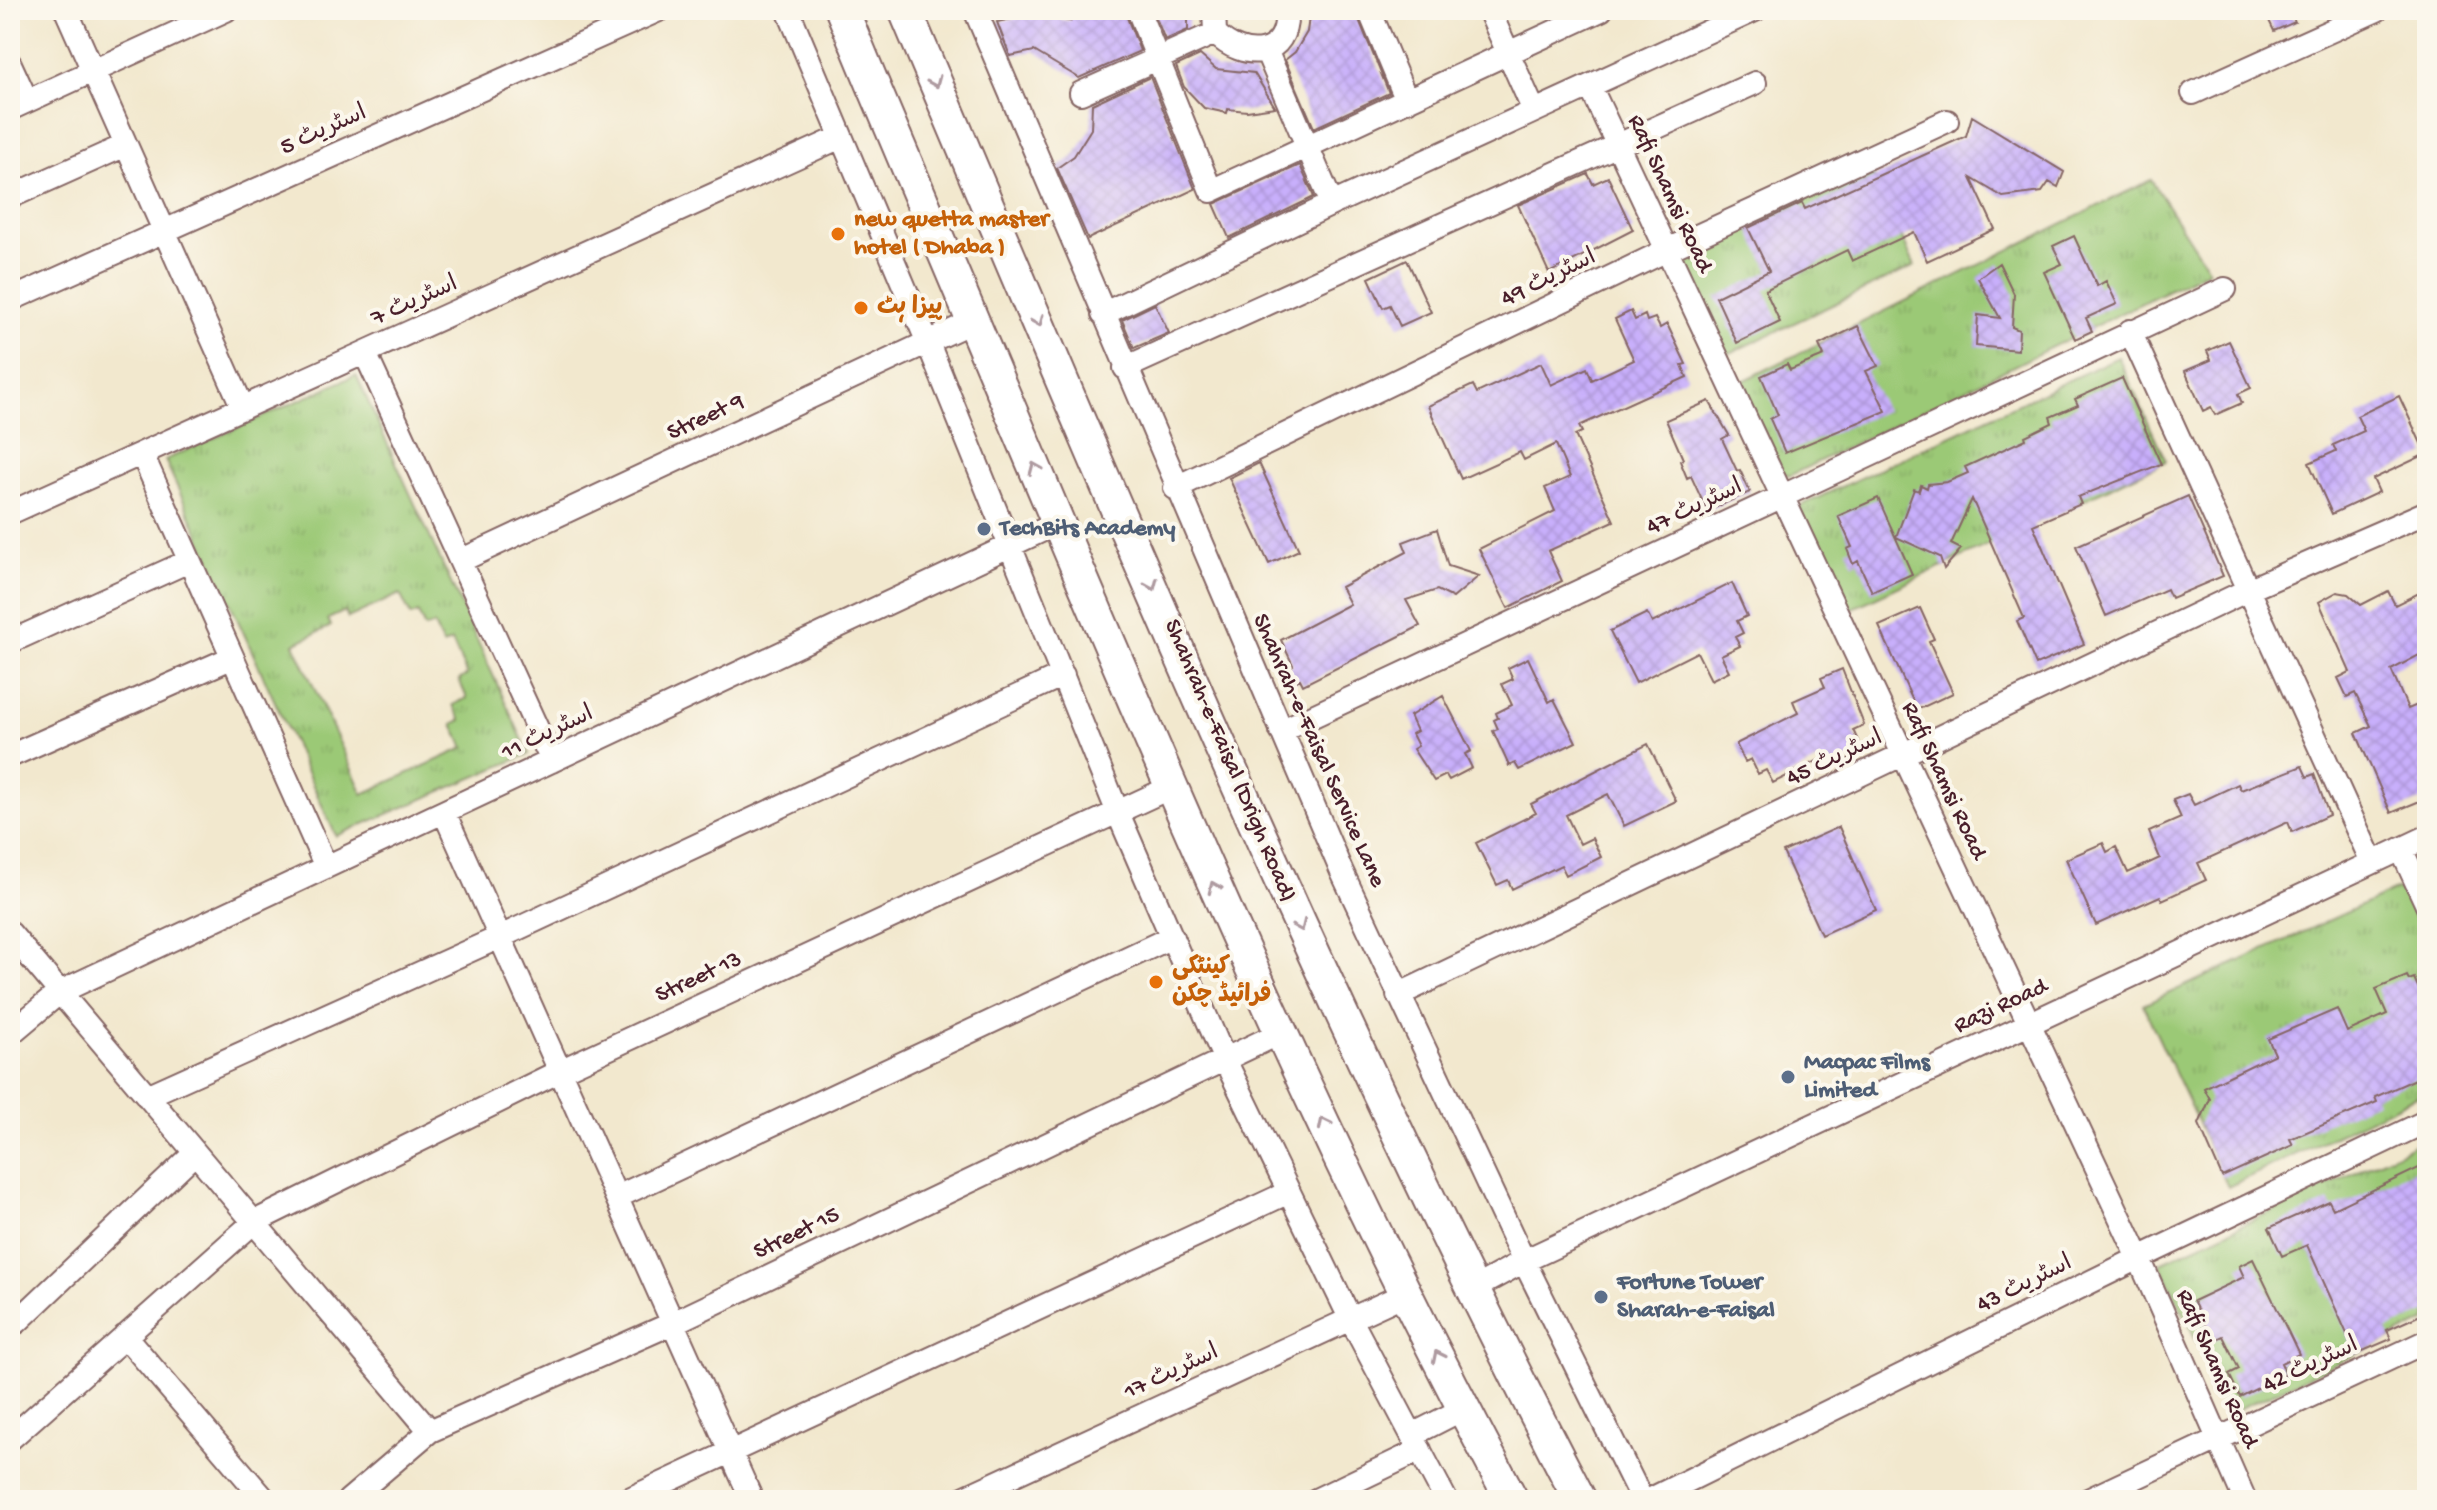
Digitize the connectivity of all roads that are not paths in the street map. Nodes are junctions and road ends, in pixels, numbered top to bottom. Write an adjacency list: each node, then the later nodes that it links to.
1 (66, 10): 21 (street)
2 (226, 10): 21 (street)
3 (659, 10): 36 (street, اسٹریٹ 5)
4 (788, 10): 30 (street)
5 (842, 10): 41 (highway)
6 (905, 10): 90 (highway, Shahrah-e-Faisal (Drigh Road), one-way to 90)
7 (975, 10): 40 (street, Shahrah-e-Faisal Service Lane)
8 (1138, 10): 19 (street)
9 (1286, 10): 17 (street)
10 (1369, 10): 26 (street)
11 (1489, 10): 18 (street)
12 (1601, 10): 15 (street)
13 (1755, 10): 23 (street)
14 (2377, 10): 25 (street)
15 (1559, 19): 18 (street)
16 (1214, 21): 17 (street); 19 (street)
17 (1266, 50): 33 (street)
18 (1508, 53): 26 (street); 28 (street)
19 (1156, 59): 24 (street); 33 (street)
20 (10, 64): 27 (street)
21 (94, 71): 27 (street); 31 (street)
22 (1755, 83): 32 (street)
23 (1590, 86): 28 (street); 32 (street, Rafi Shamsi Road)
24 (1081, 93)
25 (2193, 93)
26 (1407, 101): 33 (street)
27 (19, 105)
28 (1534, 111): 35 (street)
29 (1947, 121): 37 (street, اسٹریٹ 49)
30 (841, 137): 43 (street); 44 (street, اسٹریٹ 7)
31 (126, 145): 34 (street); 36 (street)
32 (1618, 146): 37 (street, Rafi Shamsi Road); 45 (street)
33 (1310, 147): 35 (street)
34 (10, 197)
35 (1332, 204): 40 (street)
36 (164, 231): 39 (street, اسٹریٹ 5); 46 (street)
37 (1667, 250): 48 (street, اسٹریٹ 49); 49 (street, Rafi Shamsi Road)
38 (2225, 289): 42 (street, اسٹریٹ 47)
39 (10, 300)
40 (1103, 314): 45 (street, Shahrah-e-Faisal Service Lane)
41 (971, 322): 43 (street, Street 9); 52 (highway, one-way to 41)
42 (2130, 331): 49 (street, اسٹریٹ 47); 56 (street)
43 (928, 343): 53 (street); 54 (street, Street 9)
44 (365, 353): 46 (street, اسٹریٹ 7); 54 (street)
45 (1125, 368): 48 (street, Shahrah-e-Faisal Service Lane)
46 (243, 408): 47 (street, اسٹریٹ 7)
47 (142, 454): 51 (street, اسٹریٹ 7); 55 (street)
48 (1175, 488): 60 (street, Shahrah-e-Faisal Service Lane)
49 (1781, 496): 60 (street, اسٹریٹ 47); 61 (street, Rafi Shamsi Road)
50 (2427, 512): 56 (street, اسٹریٹ 45)
51 (10, 513)
52 (1058, 523): 53 (street, اسٹریٹ 11); 64 (highway)
53 (1010, 545): 59 (street); 63 (street, اسٹریٹ 11)
54 (462, 560): 63 (street)
55 (189, 561): 57 (street); 58 (street)
56 (2250, 589): 61 (street, اسٹریٹ 45); 69 (street)
57 (10, 642)
58 (231, 658): 62 (street); 70 (street)
59 (1063, 675): 66 (street); 73 (street)
60 (1281, 731): 76 (street, Shahrah-e-Faisal Service Lane)
61 (1903, 755): 76 (street, اسٹریٹ 45); 77 (street, Rafi Shamsi Road)
62 (10, 756)
63 (552, 761): 65 (street, اسٹریٹ 11)
64 (1169, 788): 66 (street, Street 13); 78 (highway, one-way to 64)
65 (444, 812): 70 (street, اسٹریٹ 11); 73 (street)
66 (1118, 813): 74 (street); 81 (street, Street 13)
67 (2427, 837): 68 (street, Razi Road)
68 (2401, 849): 69 (street, Razi Road); 71 (street)
69 (2372, 862): 77 (street, Razi Road)
70 (326, 867): 75 (street, اسٹریٹ 11)
71 (2427, 905)
72 (10, 933): 75 (street)
73 (500, 937): 81 (street); 82 (street)
74 (1172, 937): 80 (street); 86 (street)
75 (60, 992): 79 (street, اسٹریٹ 11); 82 (street)
76 (1398, 995): 89 (street, Shahrah-e-Faisal Service Lane)
77 (2029, 1022): 88 (street, Rafi Shamsi Road); 89 (street, Razi Road)
78 (1280, 1033): 80 (street, Street 15); 91 (highway, one-way to 78)
79 (10, 1034)
80 (1224, 1058): 85 (street); 94 (street, Street 15)
81 (560, 1071): 86 (street); 87 (street, Street 13)
82 (147, 1096): 84 (street)
83 (2427, 1121): 88 (street, اسٹریٹ 43)
84 (195, 1153): 87 (street); 93 (street)
85 (1289, 1192): 92 (street); 102 (street)
86 (617, 1197): 94 (street)
87 (254, 1222): 95 (street, Street 13); 98 (street)
88 (2139, 1258): 99 (street, Rafi Shamsi Road); 113 (street, اسٹریٹ 43)
89 (1524, 1261): 90 (street, Razi Road); 112 (street, Shahrah-e-Faisal Service Lane)
90 (1471, 1290): 111 (highway, Shahrah-e-Faisal (Drigh Road))
91 (1407, 1293): 92 (street, اسٹریٹ 17); 97 (highway, one-way to 91)
92 (1351, 1320): 101 (street); 107 (street, اسٹریٹ 17)
93 (17, 1322)
94 (673, 1323): 98 (street, Street 15); 102 (street)
95 (125, 1336): 100 (street, Street 13); 103 (street)
96 (2427, 1341): 99 (street, اسٹریٹ 42)
97 (1463, 1409): 101 (street); 110 (highway)
98 (430, 1431): 104 (street, Street 15)
99 (2217, 1438): 114 (street, اسٹریٹ 42); 115 (street, Rafi Shamsi Road)
100 (10, 1439)
101 (1416, 1443): 108 (street); 109 (street)
102 (731, 1453): 105 (street); 106 (street)
103 (265, 1500)
104 (349, 1500)
105 (627, 1500)
106 (752, 1500)
107 (959, 1500)
108 (1316, 1500)
109 (1446, 1500)
110 (1512, 1500)
111 (1580, 1500)
112 (1642, 1500)
113 (1649, 1500)
114 (2088, 1500)
115 (2245, 1500)

